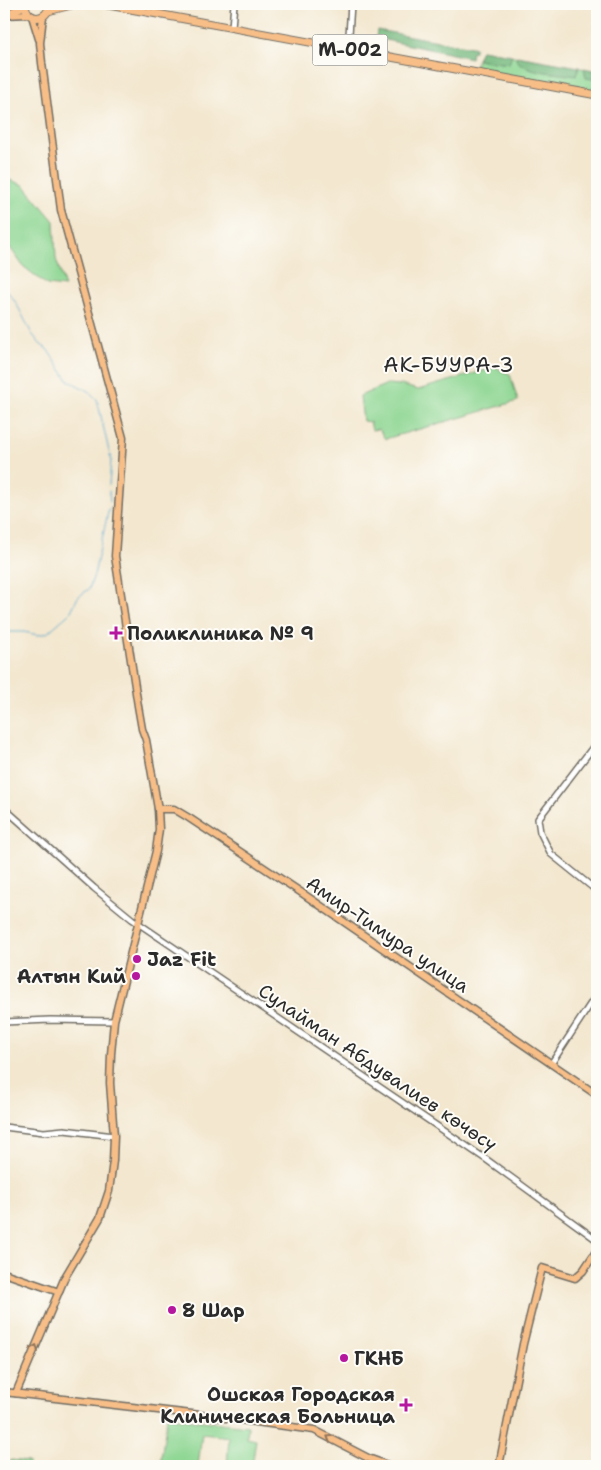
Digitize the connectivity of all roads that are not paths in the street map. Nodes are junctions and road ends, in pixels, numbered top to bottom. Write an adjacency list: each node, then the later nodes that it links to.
1 (74, 4): 6 (highway)
2 (103, 4): 9 (highway, M-002)
3 (234, 4): 9 (street)
4 (351, 4): 11 (street)
5 (25, 5): 7 (main road); 8 (highway)
6 (47, 10): 8 (highway); 10 (main road)
7 (4, 15): 8 (main road)
8 (30, 15): 10 (main road)
9 (232, 27): 11 (highway, M-002)
10 (40, 43): 15 (main road)
11 (348, 50): 12 (highway, M-002)
12 (597, 95)
13 (597, 742): 16 (street)
14 (4, 808): 17 (street, Сулайман Абдувалиев көчөсү)
15 (158, 809): 17 (main road); 21 (main road, Амир-Тимура улица)
16 (597, 891)
17 (139, 922): 19 (main road); 25 (street, Сулайман Абдувалиев көчөсү)
18 (597, 994): 21 (street)
19 (114, 1021): 20 (street); 24 (main road)
20 (4, 1022)
21 (551, 1064): 22 (main road, Амир-Тимура улица)
22 (597, 1095)
23 (4, 1127): 24 (street)
24 (114, 1136): 28 (main road)
25 (597, 1240)
26 (597, 1250): 32 (main road)
27 (4, 1273): 28 (main road)
28 (59, 1292): 30 (main road, one-way to 28)
29 (4, 1392): 30 (main road)
30 (16, 1393): 31 (main road, one-way to 30)
31 (390, 1466)
32 (499, 1466)

